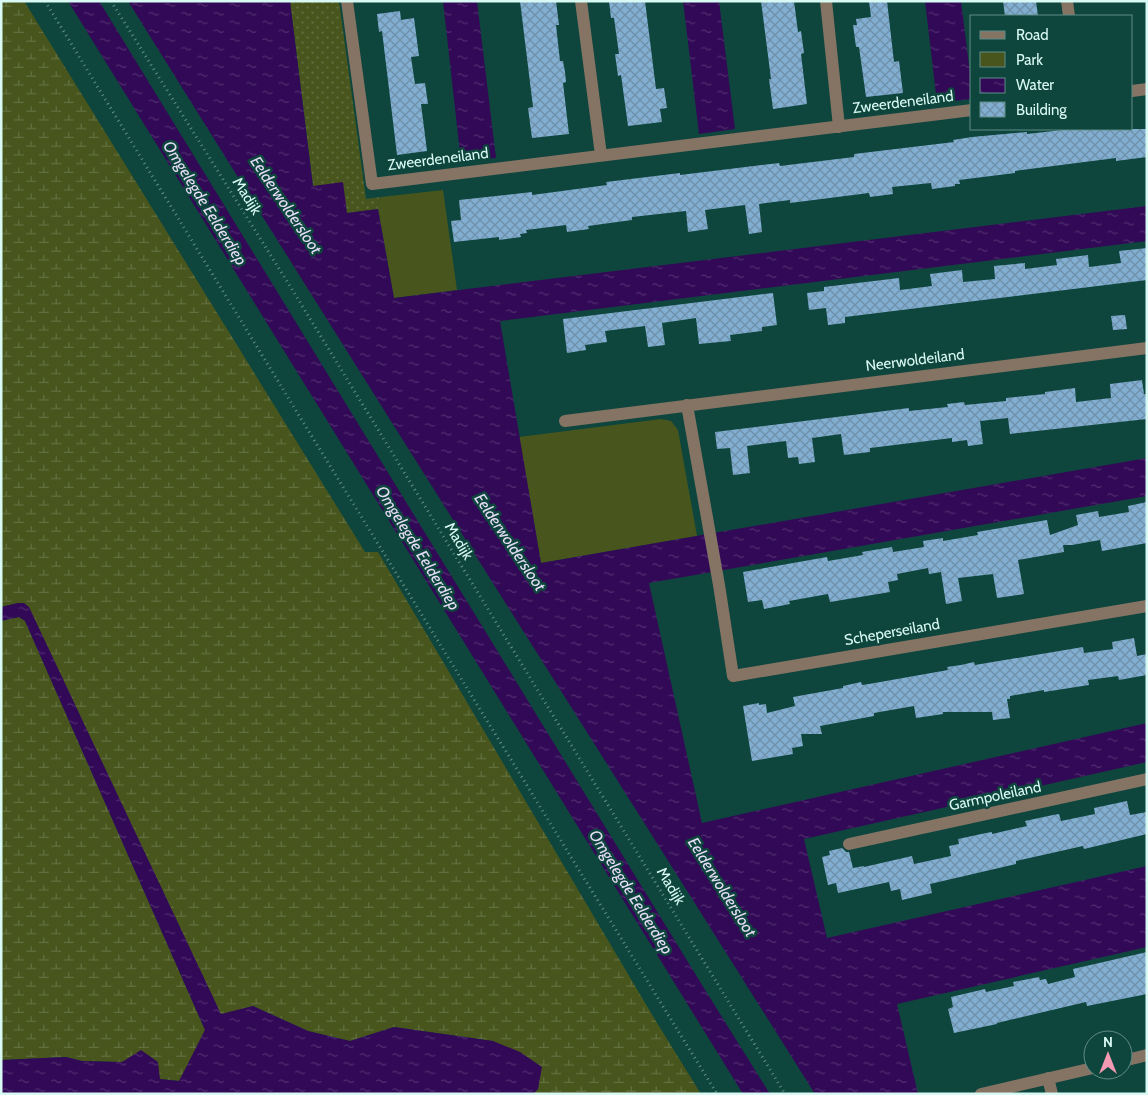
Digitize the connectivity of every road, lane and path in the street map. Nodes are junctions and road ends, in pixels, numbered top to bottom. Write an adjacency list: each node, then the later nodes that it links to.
1 (46, 1): 23 (path)
2 (111, 1): 24 (path, Madijk)
3 (347, 1): 12 (street, Zweerdeneiland)
4 (581, 1): 12 (street)
5 (826, 1): 11 (street, Zweerdeneiland)
6 (1067, 1): 7 (street)
7 (1068, 15)
8 (1147, 89): 9 (street)
9 (1133, 91)
10 (970, 110): 11 (street, Zweerdeneiland)
11 (839, 127): 12 (street, Zweerdeneiland)
12 (601, 156)
13 (1147, 348): 14 (street, Neerwoldeiland)
14 (688, 405): 15 (street, Neerwoldeiland); 16 (street, Scheperseiland)
15 (565, 421)
16 (1147, 606)
17 (1147, 779): 18 (street, Garmpoleiland)
18 (849, 844)
19 (1147, 1055): 20 (street)
20 (1133, 1058)
21 (1083, 1070): 22 (street)
22 (1048, 1078): 25 (street); 26 (street)
23 (717, 1094)
24 (785, 1094)
25 (981, 1094)
26 (1052, 1094)

